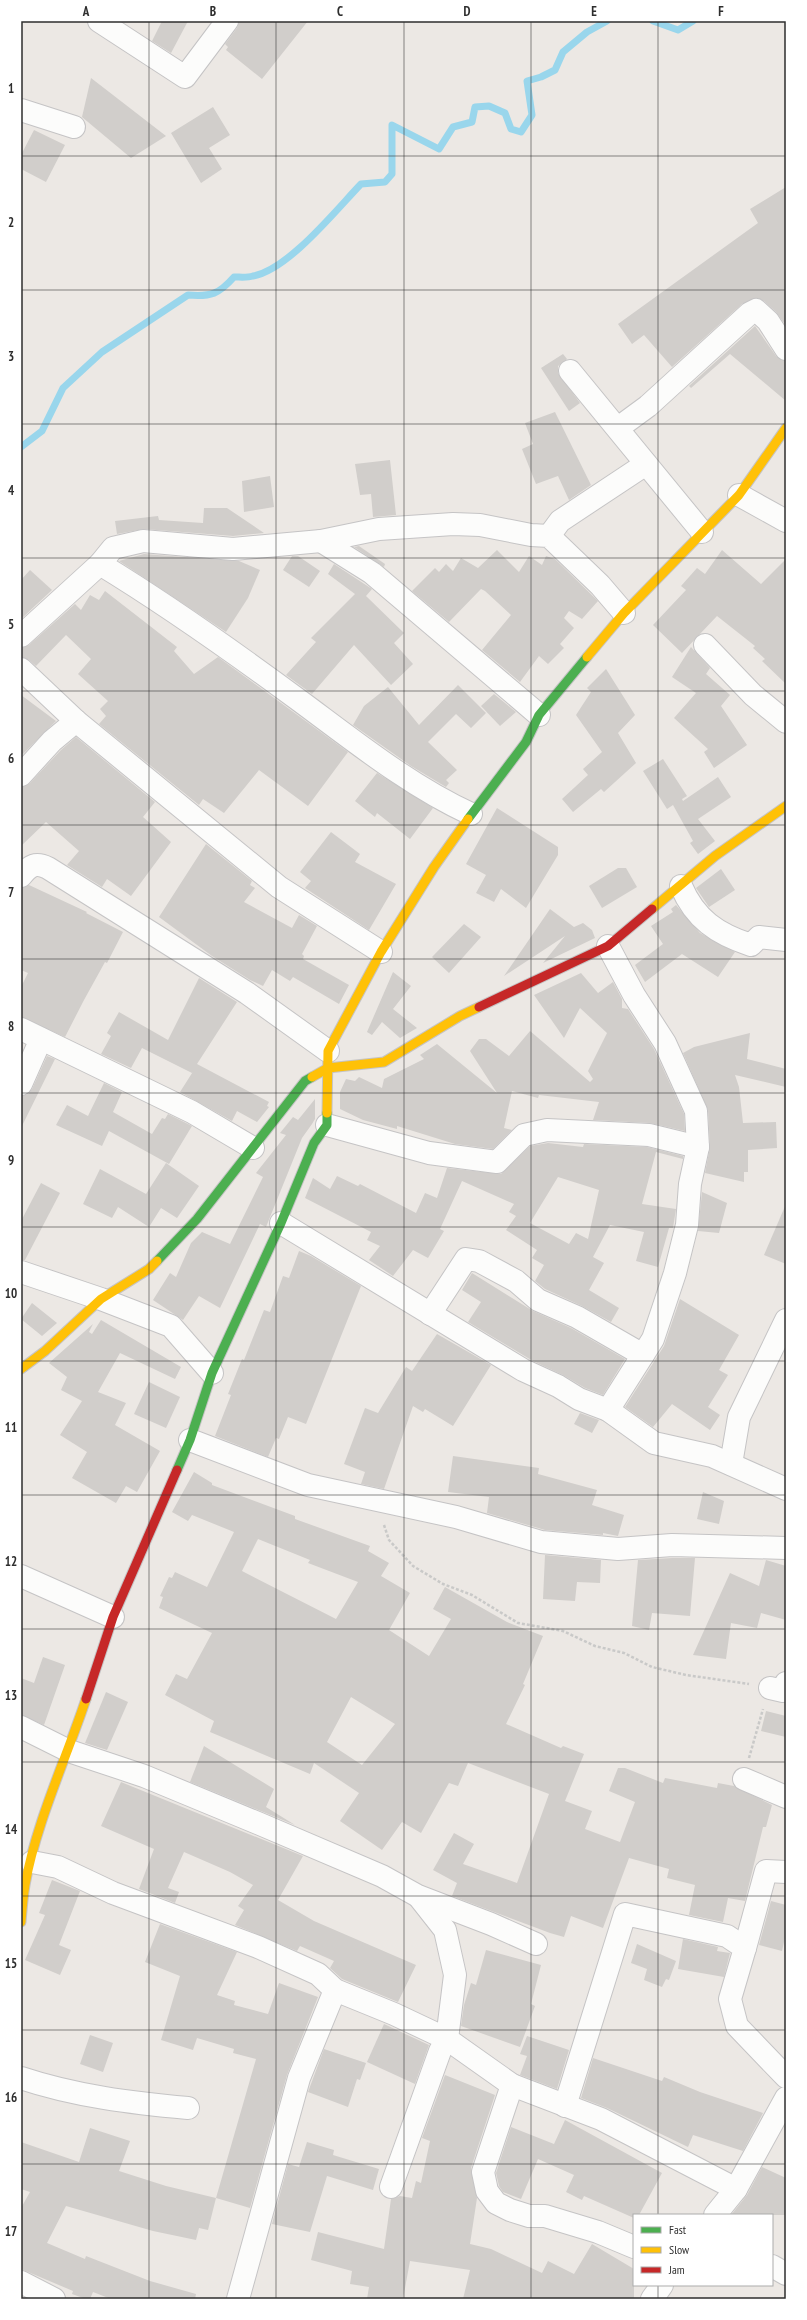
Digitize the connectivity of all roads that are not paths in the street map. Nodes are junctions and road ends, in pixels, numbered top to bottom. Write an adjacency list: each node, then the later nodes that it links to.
1 (99, 21): 2 (street)
2 (227, 21)
3 (21, 110): 4 (street)
4 (74, 127)
5 (786, 349): 7 (street)
6 (570, 371): 7 (street)
7 (618, 428): 9 (street)
8 (786, 428): 10 (street)
9 (646, 464): 12 (street); 13 (street)
10 (739, 495): 11 (street); 12 (street)
11 (786, 521)
12 (702, 532): 16 (street)
13 (549, 536): 14 (street); 16 (street)
14 (321, 541): 15 (street); 20 (street)
15 (100, 564): 17 (street); 25 (street)
16 (624, 613): 20 (street)
17 (21, 636)
18 (705, 645): 22 (street)
19 (21, 669): 21 (street)
20 (539, 715): 25 (street)
21 (76, 721): 23 (street); 30 (street)
22 (786, 722)
23 (21, 775)
24 (786, 806): 27 (street)
25 (471, 814): 30 (street)
26 (21, 876): 33 (street)
27 (681, 886): 28 (street); 29 (street)
28 (786, 940)
29 (608, 946): 33 (street); 36 (street)
30 (381, 952): 33 (street)
31 (21, 1029): 32 (street)
32 (41, 1039): 34 (street); 37 (street)
33 (328, 1060): 35 (street); 37 (street)
34 (21, 1084)
35 (327, 1125): 36 (street); 38 (street)
36 (698, 1147): 43 (street)
37 (253, 1148): 40 (street)
38 (281, 1223): 41 (street); 45 (street)
39 (21, 1272): 40 (street)
40 (101, 1299): 44 (street); 45 (street)
41 (430, 1314): 43 (street); 46 (street)
42 (786, 1320): 48 (street)
43 (643, 1355): 46 (street)
44 (21, 1369)
45 (212, 1373): 47 (street)
46 (608, 1410): 48 (street)
47 (190, 1440): 50 (street); 52 (street)
48 (731, 1464): 49 (street)
49 (786, 1489)
50 (785, 1547)
51 (21, 1576): 52 (street)
52 (113, 1617): 54 (street)
53 (21, 1727): 54 (street)
54 (69, 1751): 57 (street); 60 (street)
55 (744, 1779): 56 (street)
56 (786, 1797)
57 (32, 1862): 59 (street); 64 (street)
58 (786, 1872): 63 (street)
59 (23, 1884): 61 (street)
60 (418, 1896): 62 (street); 65 (street)
61 (21, 1922)
62 (536, 1944)
63 (745, 1948): 66 (street); 70 (street)
64 (335, 1990): 65 (street); 81 (street)
65 (446, 2039): 68 (street); 72 (street)
66 (786, 2077)
67 (21, 2078): 71 (street)
68 (512, 2085): 70 (street); 75 (street)
69 (786, 2098): 73 (street)
70 (565, 2106): 73 (street)
71 (188, 2108)
72 (391, 2187)
73 (736, 2189): 74 (street)
74 (716, 2214)
75 (633, 2248)
76 (773, 2267): 77 (street)
77 (786, 2274)
78 (21, 2282): 80 (street)
79 (661, 2286): 82 (street)
80 (54, 2299)
81 (238, 2299)
82 (652, 2299)

